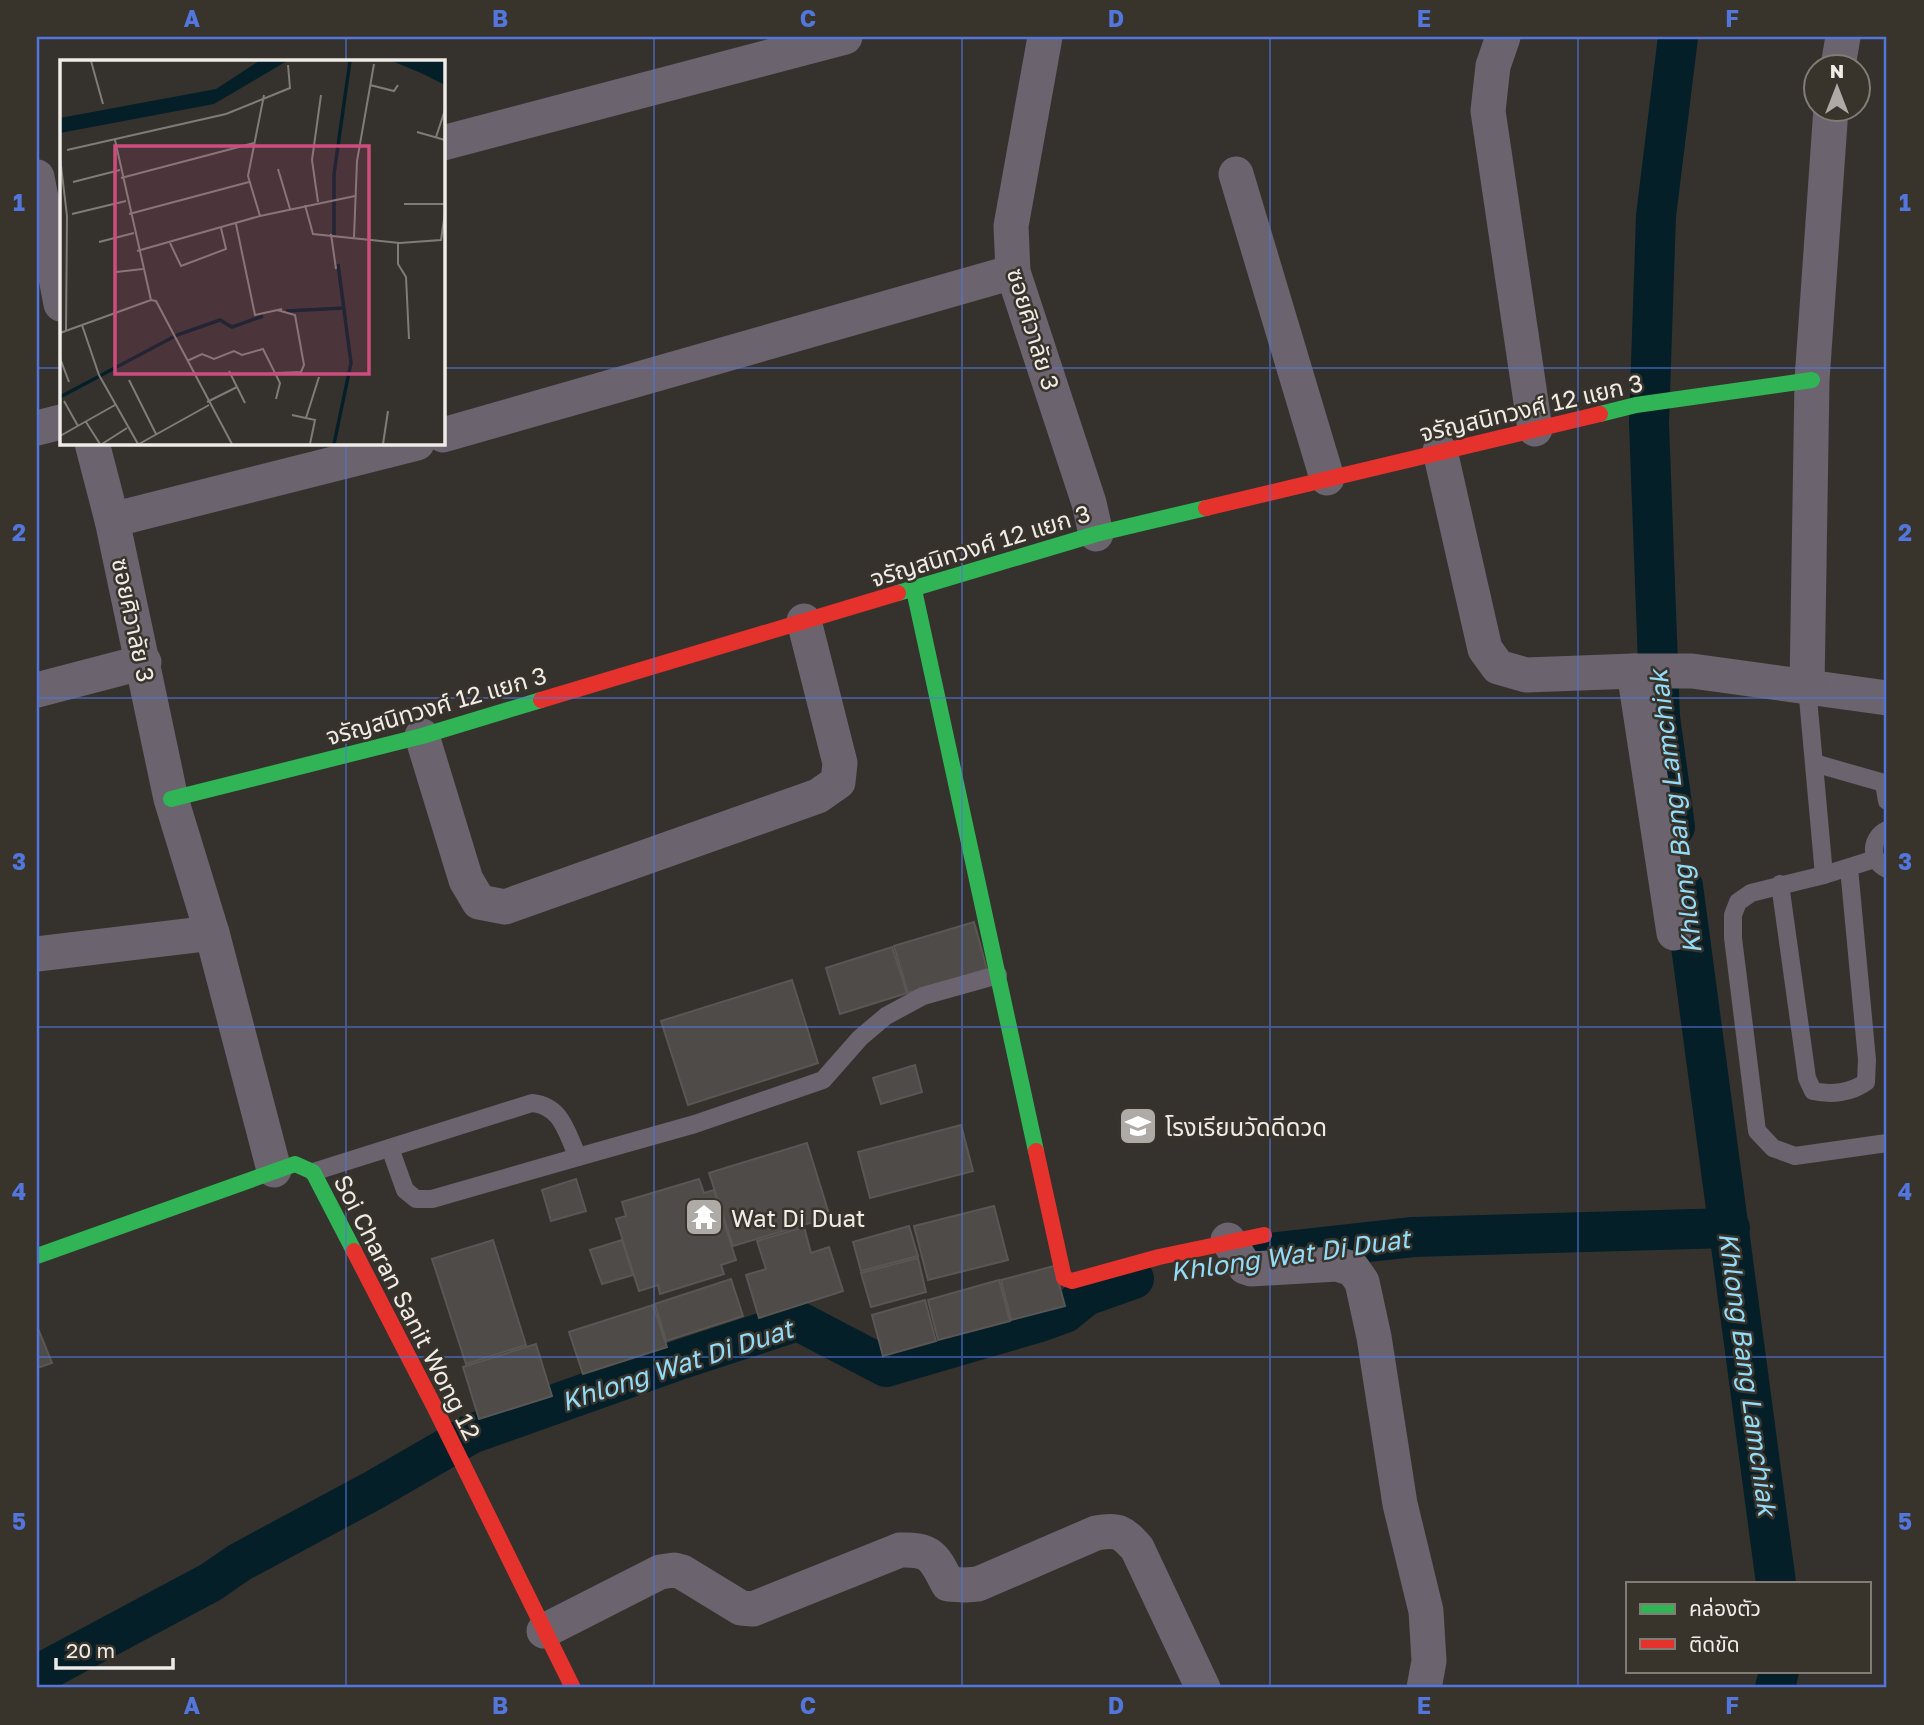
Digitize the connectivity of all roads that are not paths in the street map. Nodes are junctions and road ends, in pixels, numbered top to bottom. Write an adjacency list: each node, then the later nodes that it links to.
1 (845, 37): 5 (street)
2 (1045, 37): 9 (street, ซอยศิวาลัย 3)
3 (1503, 37): 14 (street)
4 (1830, 122): 11 (street)
5 (444, 143)
6 (1236, 174): 19 (street)
7 (37, 184): 8 (street)
8 (55, 240): 10 (street)
9 (1013, 272): 15 (street); 21 (street, ซอยศิวาลัย 3)
10 (60, 293)
11 (1812, 380): 14 (street, จรัญสนิทวงศ์ 12 แยก 3); 26 (street)
12 (60, 422): 13 (street)
13 (37, 428)
14 (1535, 429): 18 (street, จรัญสนิทวงศ์ 12 แยก 3)
15 (444, 435)
16 (92, 444): 20 (street, ซอยศิวาลัย 3)
17 (413, 444): 20 (street)
18 (1440, 451): 19 (street, จรัญสนิทวงศ์ 12 แยก 3); 25 (street)
19 (1327, 478): 21 (street, จรัญสนิทวงศ์ 12 แยก 3)
20 (112, 520): 24 (street, ซอยศิวาลัย 3)
21 (1096, 534): 22 (street, จรัญสนิทวงศ์ 12 แยก 3)
22 (914, 590): 23 (street, จรัญสนิทวงศ์ 12 แยก 3); 41 (street)
23 (804, 621): 29 (street, จรัญสนิทวงศ์ 12 แยก 3); 29 (street)
24 (144, 662): 27 (street); 32 (street, ซอยศิวาลัย 3)
25 (1640, 671): 26 (street); 39 (street)
26 (1807, 687): 28 (street); 30 (lane)
27 (37, 690)
28 (1887, 698)
29 (422, 736): 32 (street, จรัญสนิทวงศ์ 12 แยก 3)
30 (1814, 763): 31 (lane); 36 (lane)
31 (1886, 789)
32 (171, 799): 38 (street, ซอยศิวาลัย 3)
33 (1887, 830): 34 (lane)
34 (1881, 864): 35 (lane)
35 (1849, 868): 36 (lane); 37 (lane)
36 (1824, 875): 37 (lane)
37 (1780, 884): 42 (lane)
38 (212, 933): 40 (street); 45 (street, ซอยศิวาลัย 3)
39 (1674, 933)
40 (37, 954)
41 (998, 975): 44 (lane); 48 (street)
42 (1887, 1143)
43 (390, 1148): 44 (lane); 44 (lane); 46 (lane)
44 (578, 1157)
45 (274, 1170): 46 (street, Soi Charan Sanit Wong 12); 49 (street, Soi Charan Sanit Wong 12)
46 (313, 1171): 50 (street, Soi Charan Sanit Wong 12)
47 (1264, 1235): 48 (street)
48 (1235, 1252): 53 (street)
49 (37, 1256)
50 (544, 1630): 51 (street, Soi Charan Sanit Wong 12); 52 (street)
51 (573, 1688)
52 (1203, 1688)
53 (1424, 1688)

